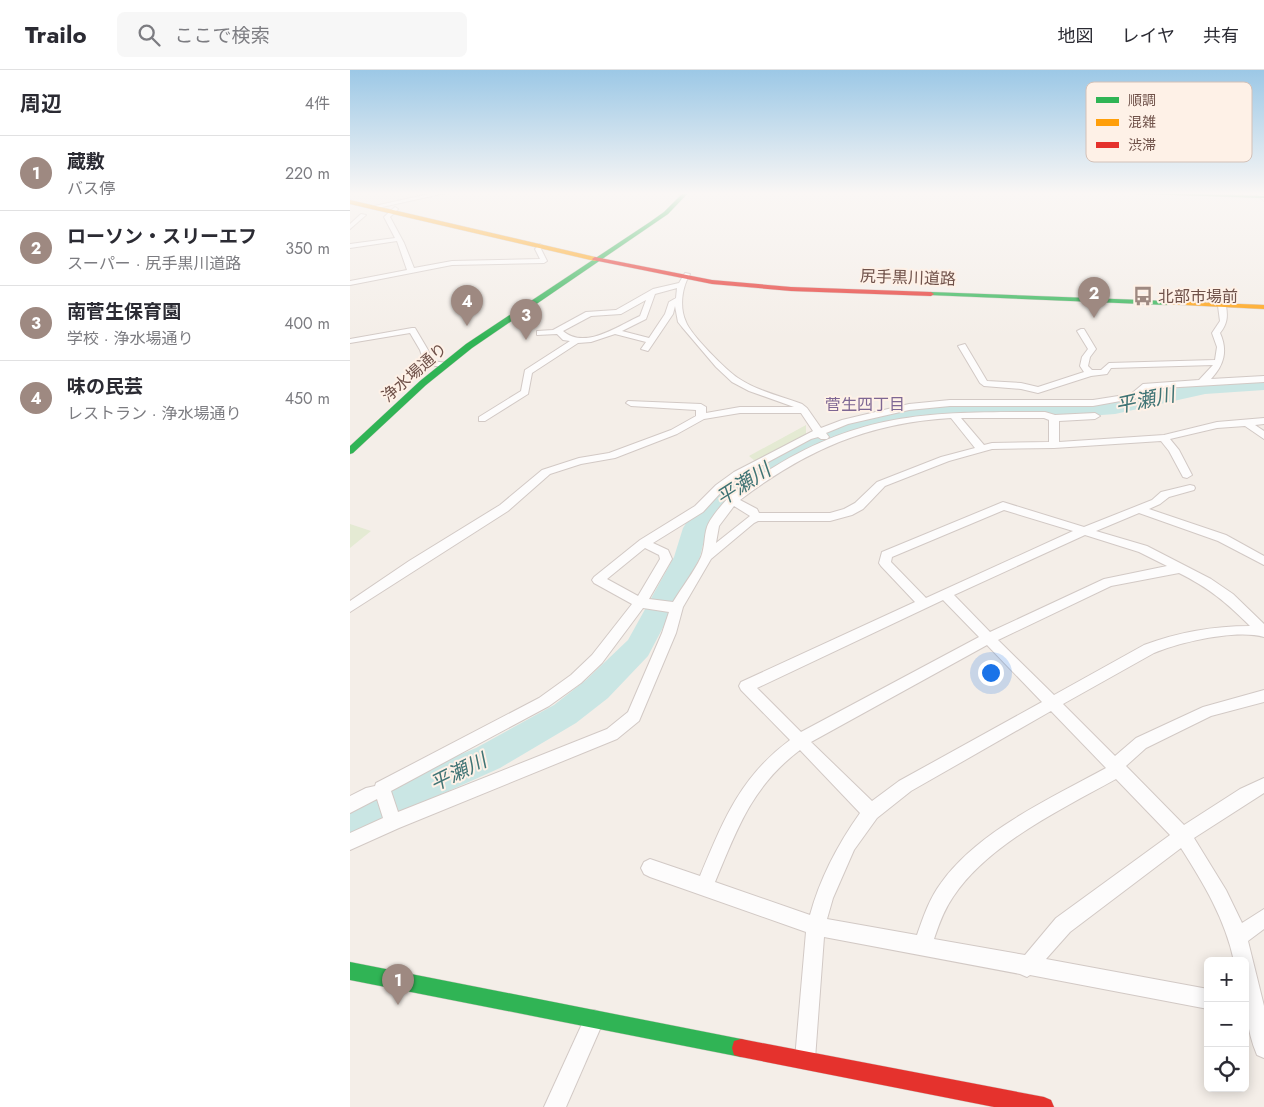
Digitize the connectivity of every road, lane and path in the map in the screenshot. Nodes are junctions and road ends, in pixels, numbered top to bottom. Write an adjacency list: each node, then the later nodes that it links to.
1 (389, 240): 6 (street)
2 (400, 240): 9 (street)
3 (517, 240): 7 (main road, 尻手黒川道路)
4 (524, 240): 8 (main road, 尻手黒川道路)
5 (625, 240): 8 (main road, 浄水場通り)
6 (350, 246)
7 (540, 246): 8 (main road, 尻手黒川道路); 9 (street)
8 (599, 258): 10 (main road, 尻手黒川道路); 27 (main road, 浄水場通り)
9 (411, 270): 11 (street)
10 (684, 279): 12 (street); 13 (street); 14 (main road, 尻手黒川道路); 15 (main road, 尻手黒川道路)
11 (350, 283)
12 (652, 293): 17 (street); 18 (street)
13 (680, 299): 23 (street); 33 (street)
14 (1264, 303)
15 (1222, 306): 16 (main road, 尻手黒川道路); 26 (street)
16 (1264, 307)
17 (558, 331): 20 (street); 22 (street)
18 (614, 331): 22 (street); 23 (street)
19 (1081, 331): 28 (street)
20 (540, 334)
21 (350, 341): 27 (street)
22 (576, 341): 38 (street)
23 (652, 341): 25 (street)
24 (962, 346): 31 (street)
25 (645, 349)
26 (1219, 362): 28 (street); 30 (street)
27 (444, 365): 47 (main road, 浄水場通り)
28 (1090, 373): 31 (street)
29 (1264, 379): 30 (street)
30 (1201, 382): 34 (street)
31 (1038, 390): 34 (street)
32 (631, 403): 37 (street)
33 (804, 410): 37 (street); 41 (street)
34 (1045, 412): 35 (street); 36 (street); 41 (street); 45 (street)
35 (953, 415): 44 (street); 46 (street)
36 (1095, 416)
37 (701, 417): 62 (street)
38 (482, 419)
39 (1264, 421): 40 (street)
40 (1246, 422): 42 (street); 43 (street)
41 (819, 434): 44 (street); 54 (street)
42 (1264, 436)
43 (1164, 438): 45 (street); 48 (street)
44 (830, 442): 50 (street)
45 (1054, 446): 46 (street)
46 (981, 448): 52 (street)
47 (351, 449)
48 (1186, 474)
49 (1190, 488): 51 (street)
50 (732, 500): 52 (street); 55 (street)
51 (1138, 509): 53 (street); 56 (street)
52 (756, 517): 55 (street)
53 (1086, 532): 57 (street); 58 (street); 59 (street)
54 (644, 543): 60 (street); 60 (street)
55 (707, 556): 61 (street)
56 (1264, 561)
57 (1181, 568): 63 (street); 64 (street)
58 (946, 595): 59 (street); 64 (street)
59 (924, 604): 67 (street)
60 (645, 605): 61 (street); 71 (street)
61 (674, 607): 71 (street)
62 (350, 608)
63 (1264, 631): 66 (street)
64 (989, 638): 66 (street); 67 (street)
65 (1264, 696): 68 (street)
66 (1053, 703): 68 (street); 72 (street)
67 (800, 740): 72 (street); 76 (street)
68 (1118, 767): 73 (street); 80 (street)
69 (1264, 786): 73 (street)
70 (350, 805): 71 (street)
71 (386, 807): 74 (street)
72 (871, 812): 78 (street)
73 (1183, 836): 79 (street); 82 (street)
74 (350, 842)
75 (650, 868): 76 (street)
76 (704, 887): 78 (street)
77 (1264, 918): 79 (street)
78 (816, 926): 80 (street); 89 (street)
79 (1239, 937): 81 (street)
80 (922, 947): 82 (street)
81 (1243, 957)
82 (1028, 967): 85 (street)
83 (350, 971): 87 (main road)
84 (1249, 985): 86 (street)
85 (1204, 998)
86 (1254, 1007): 88 (street)
87 (594, 1020): 89 (main road); 90 (street)
88 (1264, 1048)
89 (805, 1059): 91 (main road)
90 (555, 1107)
91 (1044, 1107)

